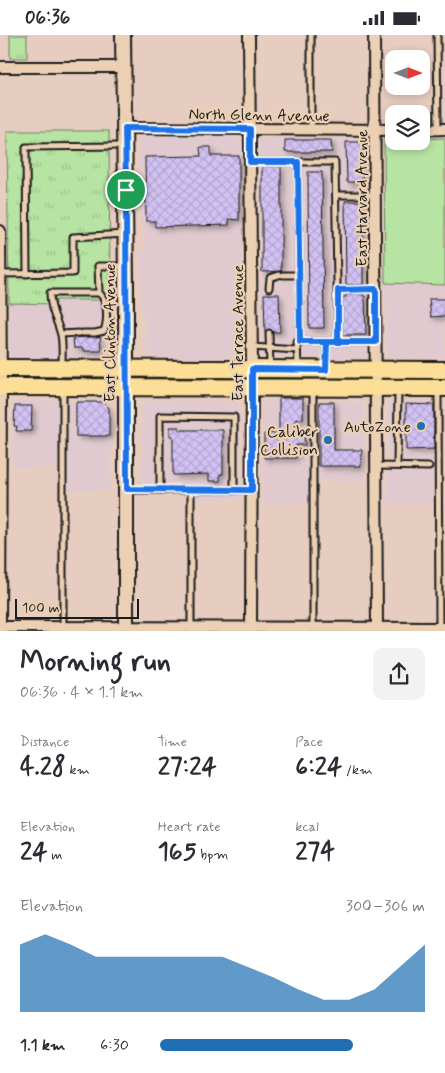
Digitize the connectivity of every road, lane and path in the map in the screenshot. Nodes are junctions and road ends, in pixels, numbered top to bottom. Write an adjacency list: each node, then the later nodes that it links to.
1 (123, 35): 7 (main road, East Clinton Avenue)
2 (249, 35): 9 (street, East Terrace Avenue)
3 (311, 35): 11 (lane)
4 (374, 35): 12 (street, East Harvard Avenue)
5 (437, 35): 10 (lane)
6 (0, 67): 7 (street)
7 (123, 67): 8 (main road, East Clinton Avenue)
8 (125, 128): 9 (street, North Glenn Avenue); 14 (main road, East Clinton Avenue)
9 (250, 129): 11 (street, North Glenn Avenue); 15 (street, East Terrace Avenue)
10 (441, 129)
11 (312, 130): 12 (street, North Glenn Avenue)
12 (376, 130): 13 (street, North Glenn Avenue); 18 (street, East Harvard Avenue)
13 (385, 130)
14 (125, 146): 20 (main road, East Clinton Avenue); 24 (lane)
15 (250, 162): 16 (lane); 36 (street, East Terrace Avenue)
16 (298, 162): 17 (lane); 25 (lane)
17 (336, 195): 18 (lane); 28 (lane)
18 (376, 195): 27 (street, East Harvard Avenue)
19 (0, 231): 21 (street)
20 (126, 235): 22 (main road, East Clinton Avenue); 24 (lane)
21 (0, 256): 23 (street)
22 (126, 266): 29 (lane); 41 (main road, East Clinton Avenue)
23 (0, 274): 24 (lane); 39 (street)
24 (27, 274)
25 (300, 275): 26 (lane); 32 (lane)
26 (269, 288)
27 (376, 289): 28 (lane); 35 (street, East Harvard Avenue)
28 (338, 290): 34 (lane)
29 (98, 293): 31 (lane); 31 (lane)
30 (269, 333): 37 (lane)
31 (61, 334): 40 (lane)
32 (300, 342): 33 (lane); 38 (lane)
33 (327, 342): 34 (lane); 45 (lane)
34 (338, 342): 35 (lane)
35 (376, 342): 46 (street, East Harvard Avenue)
36 (252, 347): 37 (lane); 42 (street, East Terrace Avenue)
37 (269, 349): 38 (lane); 43 (lane)
38 (297, 350): 44 (lane)
39 (1, 368): 40 (main road); 48 (street)
40 (62, 369): 41 (main road)
41 (127, 369): 42 (main road); 50 (main road, East Clinton Avenue)
42 (252, 369): 43 (main road); 51 (street, East Terrace Avenue)
43 (270, 369): 44 (main road)
44 (298, 369): 45 (main road)
45 (326, 370): 46 (main road)
46 (377, 370): 47 (main road); 53 (street, East Harvard Avenue)
47 (445, 370)
48 (1, 387): 49 (main road); 64 (street)
49 (63, 387): 50 (main road); 65 (lane)
50 (127, 387): 51 (main road); 59 (main road, East Clinton Avenue)
51 (252, 387): 52 (main road); 63 (street, East Terrace Avenue)
52 (313, 387): 53 (main road); 69 (lane)
53 (377, 388): 54 (main road); 57 (street, East Harvard Avenue)
54 (398, 388): 55 (main road); 56 (lane)
55 (442, 388): 71 (lane)
56 (397, 465): 57 (lane); 58 (lane)
57 (377, 466): 70 (street, East Harvard Avenue)
58 (429, 467)
59 (127, 489): 60 (lane); 66 (main road, East Clinton Avenue)
60 (160, 490): 61 (lane); 62 (lane)
61 (191, 490): 62 (lane); 67 (lane)
62 (234, 490): 63 (lane)
63 (252, 490): 68 (street, East Terrace Avenue)
64 (0, 628): 65 (street)
65 (63, 629): 66 (street)
66 (126, 629): 67 (street)
67 (191, 629): 68 (street)
68 (252, 629): 69 (street)
69 (313, 629): 70 (street)
70 (377, 629): 71 (street)
71 (441, 629)

